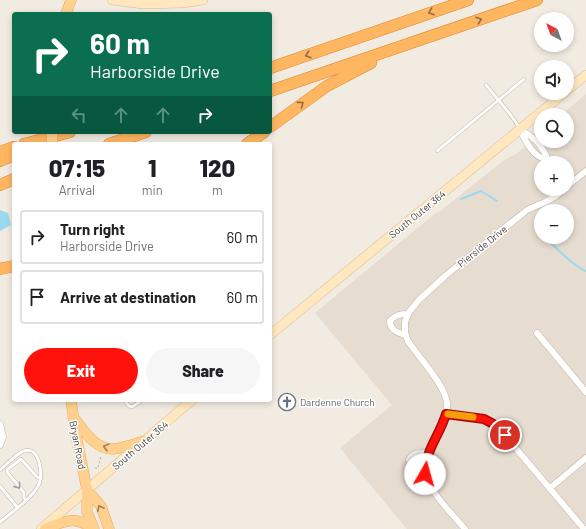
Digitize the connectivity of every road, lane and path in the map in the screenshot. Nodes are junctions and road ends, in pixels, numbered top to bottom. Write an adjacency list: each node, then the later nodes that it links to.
1 (71, 0): 6 (main road)
2 (112, 0): 3 (street)
3 (203, 0)
4 (468, 0): 8 (highway, one-way to 8)
5 (537, 0): 7 (highway, one-way to 5)
6 (67, 12)
7 (415, 41): 13 (highway); 16 (highway, one-way to 7)
8 (272, 67)
9 (586, 75): 11 (street)
10 (524, 79): 14 (lane)
11 (574, 84)
12 (486, 85): 14 (lane)
13 (272, 90)
14 (499, 100): 17 (lane); 27 (lane)
15 (555, 100): 17 (street, South Outer 364)
16 (272, 126)
17 (520, 129): 30 (street); 31 (street); 41 (street, South Outer 364)
18 (62, 134): 22 (highway)
19 (70, 134): 23 (highway)
20 (140, 134): 24 (highway)
21 (261, 134): 25 (highway)
22 (32, 142)
23 (48, 142)
24 (115, 142)
25 (250, 142)
26 (12, 148): 28 (highway)
27 (437, 151)
28 (0, 152)
29 (12, 156): 32 (highway)
30 (537, 156)
31 (547, 156)
32 (0, 161)
33 (586, 171): 35 (street, Pierside Drive)
34 (12, 180): 36 (highway)
35 (574, 180)
36 (0, 185)
37 (556, 196): 40 (street, Pierside Drive)
38 (12, 266): 39 (highway)
39 (0, 269)
40 (408, 314): 43 (street); 43 (street, Pierside Drive)
41 (272, 333)
42 (537, 333): 44 (street)
43 (406, 335): 49 (street, Pierside Drive)
44 (586, 392)
45 (71, 402): 50 (main road, Bryan Road)
46 (125, 402): 47 (lane)
47 (139, 402)
48 (190, 402): 52 (street, South Outer 364)
49 (446, 414): 55 (street, Pierside Drive); 62 (street)
50 (73, 417): 52 (main road, one-way to 50); 63 (main road, Bryan Road)
51 (0, 424): 53 (street)
52 (144, 441): 63 (street, South Outer 364)
53 (0, 445)
54 (102, 453): 57 (path)
55 (428, 453): 59 (street, Pierside Drive); 59 (street)
56 (586, 458): 62 (street)
57 (95, 468)
58 (0, 470): 60 (lane)
59 (425, 471): 71 (street)
60 (41, 478): 64 (lane); 64 (lane, one-way to 64)
61 (0, 486): 65 (lane)
62 (550, 488): 72 (street)
63 (87, 490): 67 (street, South Outer 364); 69 (main road, Bryan Road); 70 (main road, one-way to 63)
64 (26, 500): 65 (lane)
65 (17, 507): 66 (lane)
66 (0, 522)
67 (41, 529)
68 (45, 529): 69 (main road)
69 (93, 529)
70 (109, 529)
71 (465, 529)
72 (584, 529)

